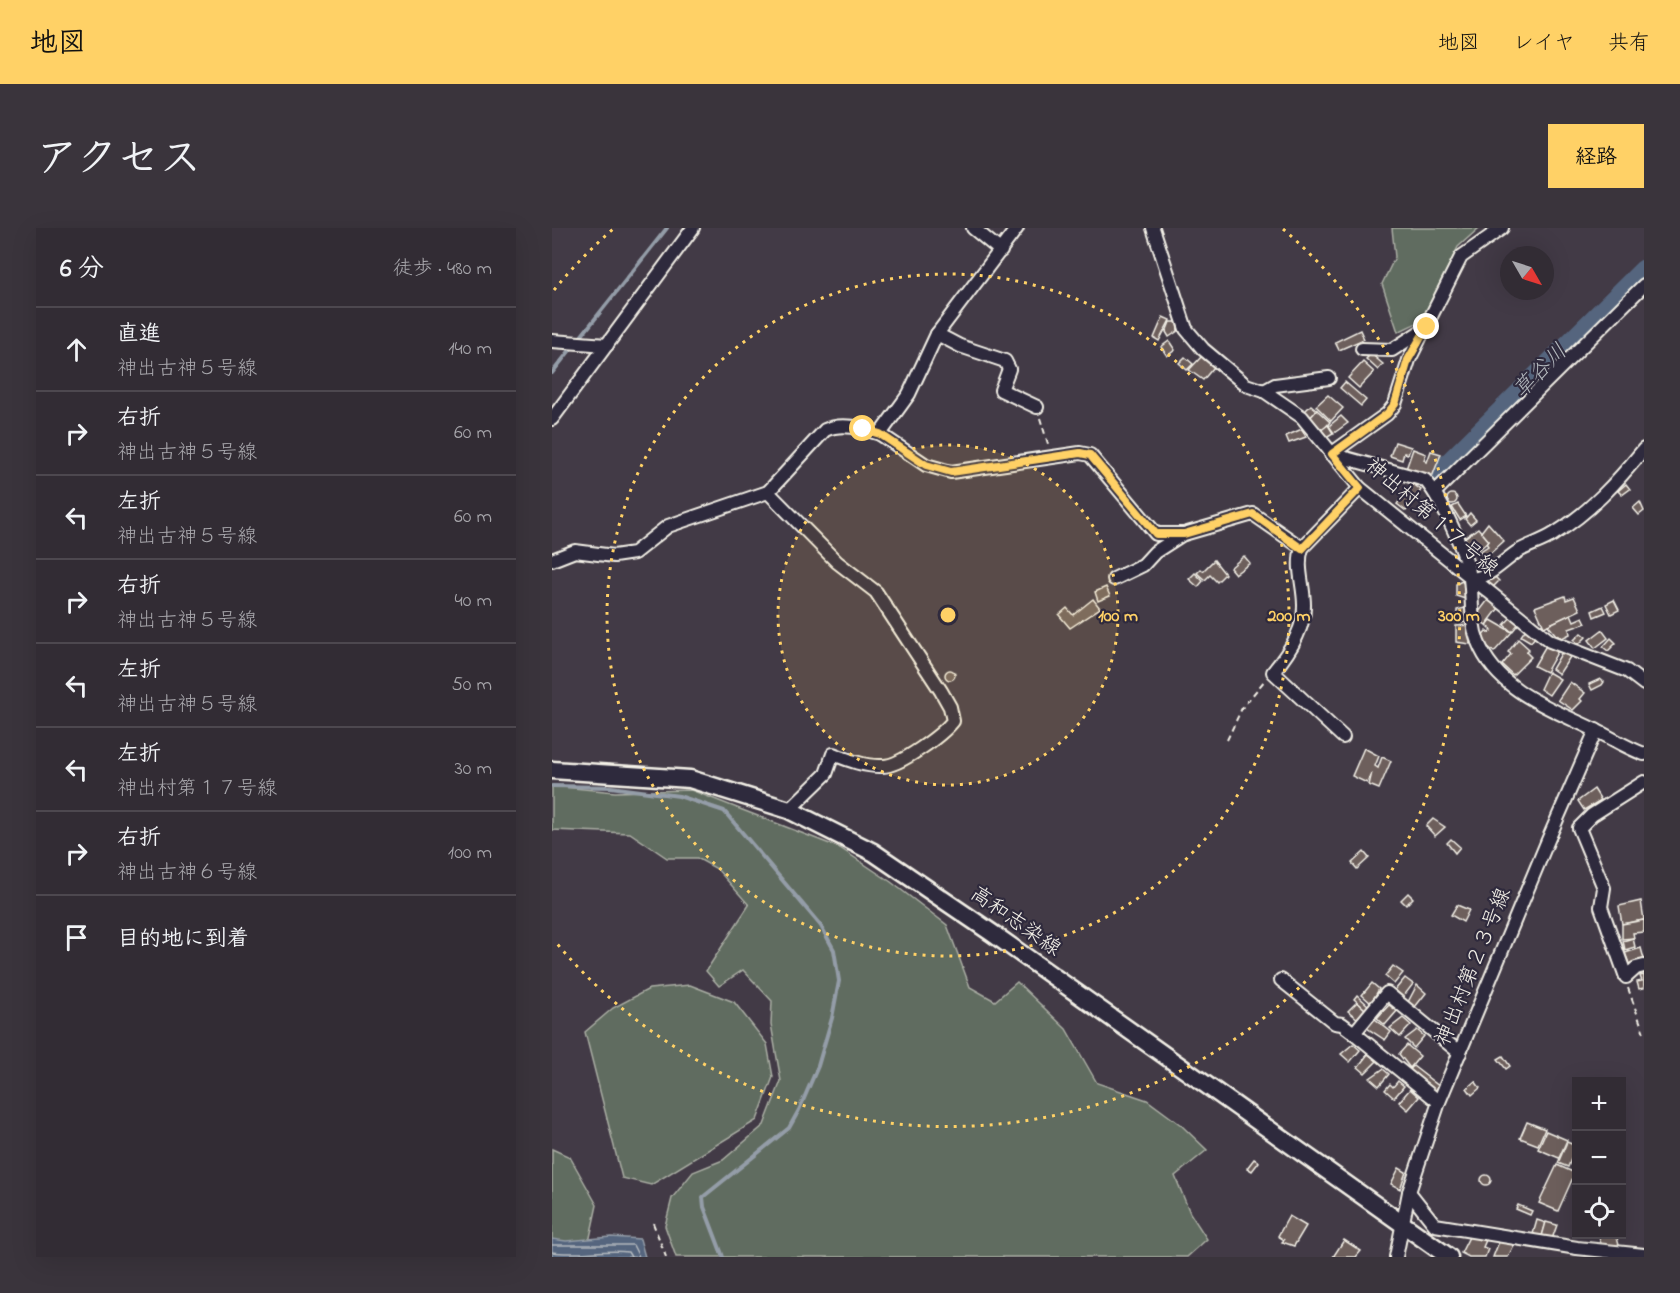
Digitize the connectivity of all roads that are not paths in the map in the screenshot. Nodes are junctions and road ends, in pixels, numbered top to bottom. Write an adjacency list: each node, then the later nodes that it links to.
1 (693, 228): 11 (street)
2 (974, 228): 6 (street)
3 (1017, 228): 6 (street)
4 (1153, 228): 14 (street, 神出村第１７号線)
5 (1502, 228): 8 (street)
6 (1001, 251): 9 (street)
7 (1644, 285): 21 (street)
8 (1427, 327): 12 (street); 19 (street)
9 (937, 334): 15 (street); 17 (street)
10 (552, 341): 11 (street)
11 (607, 345): 16 (street)
12 (1362, 349)
13 (1329, 378): 14 (street)
14 (1264, 391): 19 (street, 神出村第１７号線)
15 (1037, 407)
16 (552, 419)
17 (880, 434): 22 (street); 23 (street)
18 (1644, 449): 27 (street)
19 (1332, 454): 20 (street, 神出村第１７号線); 21 (street)
20 (1360, 488): 24 (street); 27 (street, 神出村第１７号線)
21 (1436, 491): 27 (street)
22 (768, 492): 25 (street); 34 (street)
23 (1184, 534): 24 (street); 26 (street)
24 (1302, 549): 30 (street)
25 (552, 560)
26 (1114, 579)
27 (1471, 579): 28 (street, 神出村第１７号線); 29 (street)
28 (1644, 684)
29 (1596, 730): 31 (street); 38 (street, 神出村第２３号線)
30 (1343, 737)
31 (1644, 754)
32 (552, 770): 34 (street, 高和志染線)
33 (1644, 782): 35 (street)
34 (789, 810): 41 (street, 高和志染線)
35 (1644, 966)
36 (1281, 980): 37 (street)
37 (1354, 1033): 38 (street); 39 (street)
38 (1460, 1053): 39 (street, 神出村第２３号線)
39 (1439, 1102): 40 (street, 神出村第２３号線)
40 (1409, 1192): 41 (street, 神出村第２３号線); 42 (street)
41 (1403, 1225): 43 (street, 神出村第２３号線); 44 (street, 高和志染線)
42 (1644, 1255)
43 (1396, 1257)
44 (1449, 1257)

